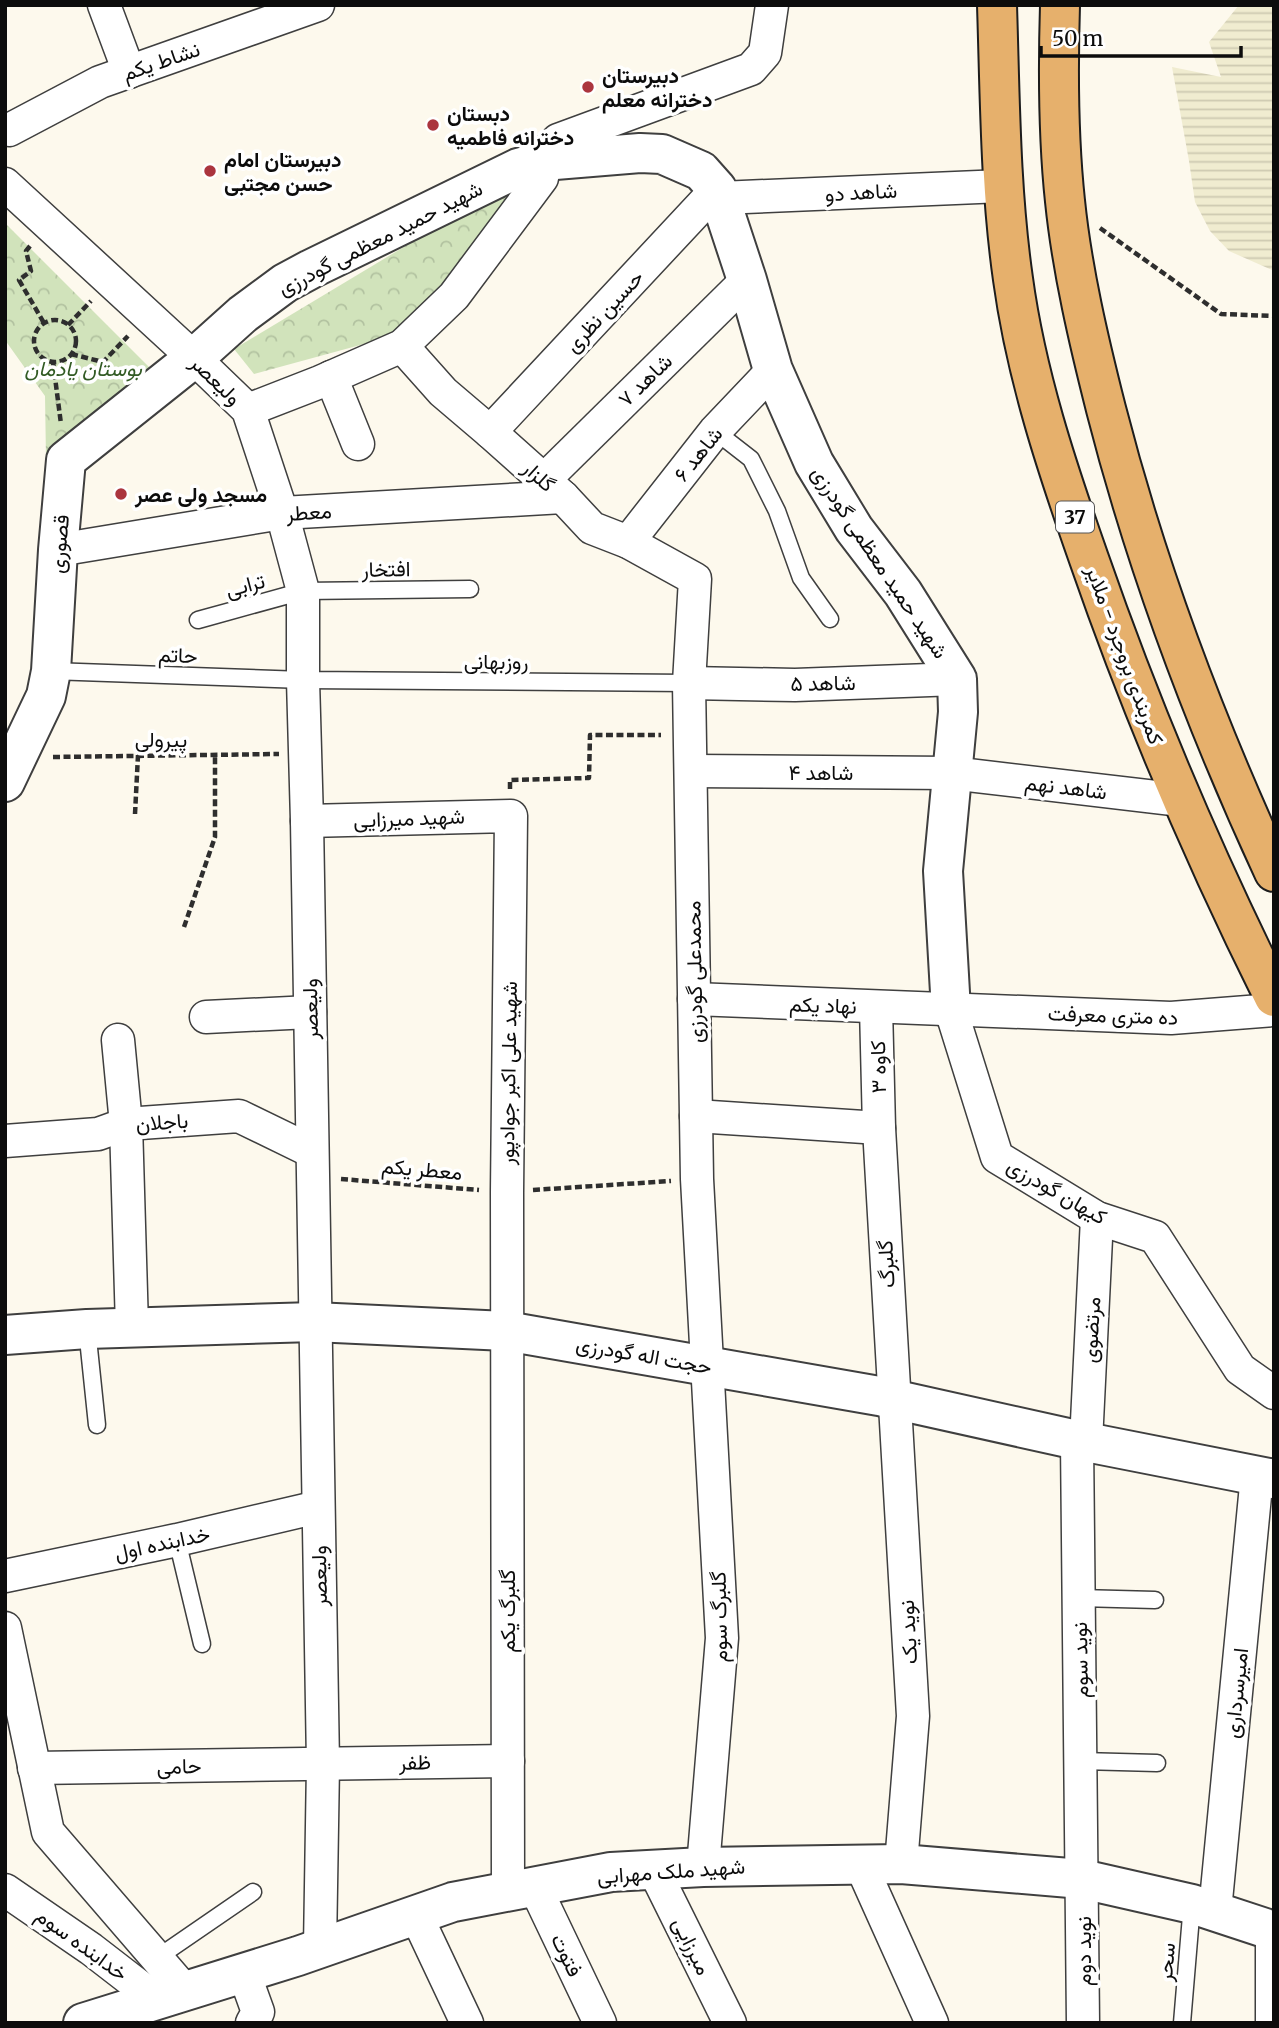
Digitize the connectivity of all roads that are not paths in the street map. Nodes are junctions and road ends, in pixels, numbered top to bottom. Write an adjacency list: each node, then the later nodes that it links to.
1 (104, 5): 7 (street)
2 (772, 5): 10 (street)
3 (997, 5): 12 (highway, کمربندی بروجرد - ملایر / 37)
4 (1060, 5): 8 (highway)
5 (1085, 5): 8 (highway)
6 (311, 6): 7 (street, نشاط یکم)
7 (129, 72): 9 (street, نشاط یکم)
8 (1059, 94): 42 (highway)
9 (9, 130)
10 (543, 160): 13 (street, شهید حمید معظمی گودرزی); 15 (street); 16 (street, شهید حمید معظمی گودرزی)
11 (5, 184): 16 (street, ولیعصر)
12 (1002, 186): 13 (street, شاهد دو); 39 (highway, کمربندی بروجرد - ملایر / 37)
13 (719, 194): 14 (street, شهید حمید معظمی گودرزی); 21 (street, حسین نظری)
14 (747, 280): 17 (street, شهید حمید معظمی گودرزی); 23 (street, شاهد ۷)
15 (402, 346): 18 (street); 21 (street, گلزار)
16 (194, 358): 19 (street, ولیعصر); 26 (street, قصوری)
17 (773, 370): 20 (street, شاهد ۶); 33 (street, شهید حمید معظمی گودرزی)
18 (331, 377): 19 (street); 22 (street)
19 (248, 410): 24 (street, ولیعصر)
20 (715, 431): 25 (street, شاهد ۶); 30 (lane)
21 (491, 432): 23 (street, گلزار)
22 (358, 444)
23 (553, 489): 24 (street, معطر); 25 (street, گلزار)
24 (282, 513): 26 (street, معطر); 29 (street, ولیعصر)
25 (628, 542): 27 (street, گلزار)
26 (58, 550): 32 (street, قصوری)
27 (695, 579): 35 (street, محمدعلی گودرزی)
28 (470, 589): 29 (lane, افتخار)
29 (303, 591): 31 (lane, ترابی); 34 (street, ولیعصر)
30 (830, 619)
31 (198, 620)
32 (51, 671): 34 (lane, حاتم); 36 (street, قصوری)
33 (957, 679): 35 (street, شاهد ۵); 38 (street, شهید حمید معظمی گودرزی)
34 (303, 680): 35 (lane, روزبهانی); 41 (street, ولیعصر)
35 (689, 683): 37 (street, محمدعلی گودرزی)
36 (12, 770)
37 (691, 771): 38 (street, شاهد ۴); 44 (street, محمدعلی گودرزی)
38 (951, 773): 39 (street, شاهد نهم); 46 (street, شهید حمید معظمی گودرزی)
39 (1181, 800): 43 (highway, کمربندی بروجرد - ملایر / 37)
40 (511, 816): 41 (street, شهید میرزایی); 60 (street, شهید علی اکبر جوادپور)
41 (307, 821): 48 (street, ولیعصر)
42 (1274, 872)
43 (1274, 997)
44 (694, 999): 45 (street, نهاد یکم); 51 (street, محمدعلی گودرزی)
45 (876, 1007): 46 (street, نهاد یکم); 53 (street, کاوه ۳)
46 (951, 1010): 47 (street, ده متری معرفت); 56 (street, کیهان گودرزی)
47 (1274, 1010)
48 (310, 1012): 49 (street); 55 (street, ولیعصر)
49 (206, 1017)
50 (118, 1040): 52 (street)
51 (696, 1116): 53 (street); 62 (street, محمدعلی گودرزی)
52 (127, 1124): 54 (street, باجلان); 55 (street, باجلان); 58 (street)
53 (879, 1128): 64 (street, گلبرگ)
54 (5, 1142)
55 (312, 1164): 57 (street, ولیعصر)
56 (1097, 1218): 63 (street, کیهان گودرزی); 66 (street, مرتضوی)
57 (314, 1322): 58 (street, حجت اله گودرزی); 60 (street, حجت اله گودرزی); 68 (street, ولیعصر)
58 (132, 1327): 59 (street, حجت اله گودرزی)
59 (86, 1329): 61 (street, حجت اله گودرزی); 65 (lane)
60 (506, 1331): 62 (street, حجت اله گودرزی); 75 (street, گلبرگ یکم)
61 (5, 1335)
62 (707, 1366): 64 (street, حجت اله گودرزی); 82 (street, گلبرگ سوم)
63 (1274, 1393)
64 (894, 1400): 66 (street, حجت اله گودرزی); 81 (street, نوید یک)
65 (97, 1425)
66 (1082, 1441): 67 (street, حجت اله گودرزی); 71 (street, نوید سوم)
67 (1265, 1477): 88 (street, امیرسرداری)
68 (318, 1507): 69 (street, خدابنده اول); 78 (street, ولیعصر)
69 (177, 1540): 70 (street, خدابنده اول); 74 (lane)
70 (5, 1576)
71 (1079, 1598): 72 (lane); 76 (street, نوید سوم)
72 (1155, 1600)
73 (5, 1629): 79 (street)
74 (202, 1644)
75 (508, 1761): 78 (street, ظفر); 85 (street, گلبرگ یکم)
76 (1081, 1761): 77 (lane); 84 (street, نوید سوم)
77 (1157, 1763)
78 (323, 1764): 79 (street, حامی); 91 (street, ولیعصر)
79 (34, 1768): 92 (street)
80 (860, 1863): 81 (street, شهید ملک مهرابی); 82 (street, شهید ملک مهرابی); 100 (street)
81 (901, 1864): 84 (street, شهید ملک مهرابی)
82 (703, 1867): 83 (street, شهید ملک مهرابی)
83 (654, 1870): 85 (street, شهید ملک مهرابی); 99 (street, میرزایی)
84 (1082, 1879): 88 (street, شهید ملک مهرابی); 101 (street, نوید دوم)
85 (521, 1889): 89 (street, شهید ملک مهرابی); 98 (street, فتوت)
86 (5, 1890): 94 (street, خدابنده سوم)
87 (253, 1892): 92 (lane)
88 (1203, 1908): 90 (street, شهید ملک مهرابی); 102 (lane, سحر)
89 (416, 1915): 91 (street, شهید ملک مهرابی); 97 (street)
90 (1273, 1931): 103 (street)
91 (320, 1948): 93 (street, شهید ملک مهرابی)
92 (157, 1958): 94 (street)
93 (244, 1973): 94 (street, شهید ملک مهرابی); 95 (street)
94 (148, 2007): 96 (street, شهید ملک مهرابی)
95 (257, 2019)
96 (83, 2023)
97 (467, 2023)
98 (600, 2023)
99 (730, 2023)
100 (932, 2023)
101 (1083, 2023)
102 (1182, 2023)
103 (1272, 2023)

